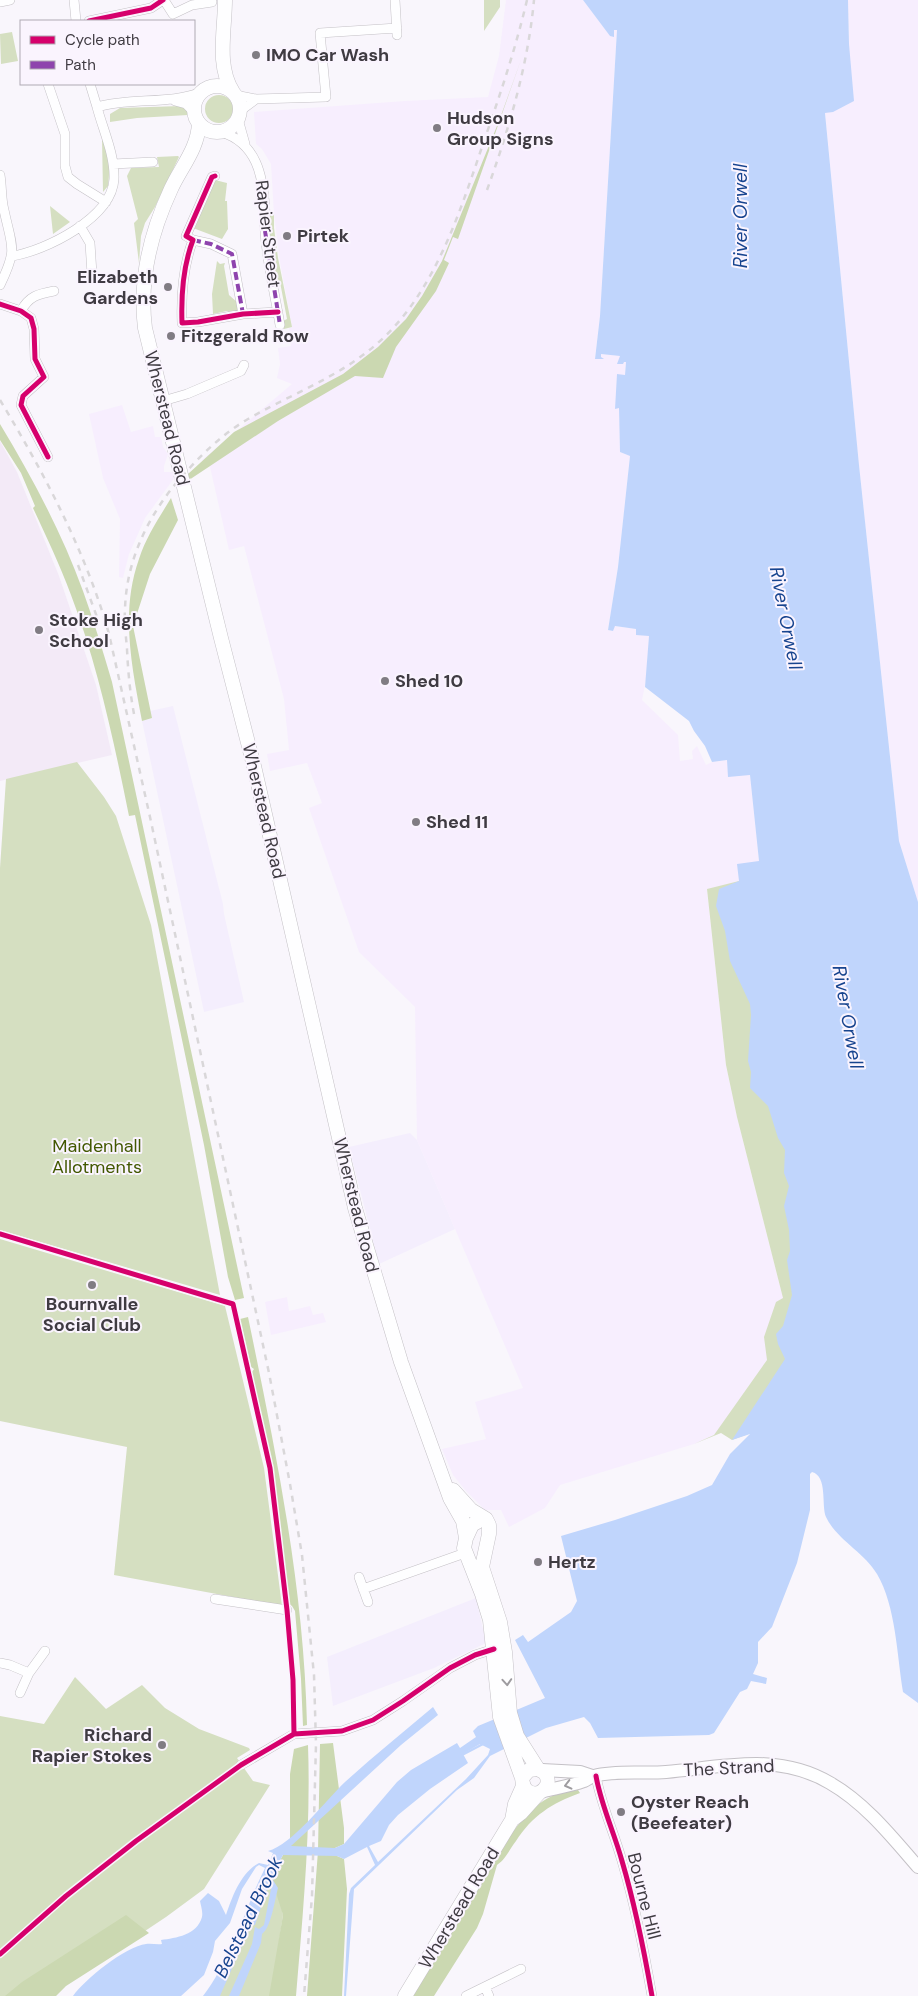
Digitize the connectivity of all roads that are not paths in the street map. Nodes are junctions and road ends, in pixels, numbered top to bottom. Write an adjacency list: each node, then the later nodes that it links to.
1 (10, 0): 6 (street)
2 (74, 0): 8 (street)
3 (163, 0): 7 (street); 9 (street)
4 (395, 0): 16 (street)
5 (219, 1): 7 (street); 10 (main road)
6 (0, 2)
7 (172, 18)
8 (76, 20)
9 (94, 20)
10 (223, 60): 13 (main road); 14 (main road)
11 (48, 85): 27 (street)
12 (90, 85): 17 (street)
13 (205, 91): 14 (main road); 15 (street); 18 (main road)
14 (234, 94): 16 (street); 19 (main road)
15 (167, 99): 17 (street); 18 (street)
16 (256, 99): 19 (street)
17 (97, 107): 24 (street)
18 (197, 118): 20 (main road); 22 (main road, Wherstead Road)
19 (238, 118): 20 (main road); 21 (street, Rapier Street)
20 (219, 132): 21 (street, Rapier Street); 22 (main road, Wherstead Road)
21 (246, 147): 37 (street, Rapier Street)
22 (194, 148): 41 (main road, Wherstead Road)
23 (153, 162): 24 (street)
24 (113, 164): 27 (street)
25 (0, 175): 28 (street)
26 (215, 176): 30 (street)
27 (106, 202): 29 (street)
28 (2, 207): 31 (street)
29 (80, 226): 31 (street); 32 (street)
30 (193, 240): 38 (street); 38 (street)
31 (12, 256): 33 (street)
32 (92, 274)
33 (0, 286)
34 (54, 291): 36 (street)
35 (0, 304): 36 (street)
36 (21, 311): 42 (street)
37 (278, 312): 38 (street); 39 (street, Rapier Street)
38 (243, 314)
39 (280, 326)
40 (244, 365): 41 (street)
41 (163, 401): 43 (main road, Wherstead Road)
42 (48, 457)
43 (442, 1475): 44 (main road, Wherstead Road); 45 (main road, Wherstead Road)
44 (484, 1518): 45 (main road); 57 (main road, Wherstead Road, one-way to 57)
45 (466, 1538): 46 (main road, Wherstead Road)
46 (466, 1553): 48 (street); 52 (main road, Wherstead Road)
47 (359, 1577): 48 (street)
48 (363, 1589): 50 (street)
49 (215, 1599): 51 (street)
50 (368, 1602)
51 (287, 1610)
52 (494, 1649): 57 (main road, Wherstead Road); 59 (street)
53 (45, 1651): 55 (street)
54 (0, 1663): 55 (street)
55 (29, 1673): 56 (street)
56 (20, 1692)
57 (505, 1715): 58 (main road, Wherstead Road)
58 (517, 1749): 60 (main road, Wherstead Road); 62 (main road, Wherstead Road)
59 (241, 1765)
60 (540, 1769): 61 (main road, The Strand); 62 (main road); 63 (main road)
61 (594, 1776): 63 (main road, The Strand, one-way to 63); 65 (main road, The Strand); 71 (street, Bourne Hill)
62 (523, 1782): 63 (main road); 64 (main road)
63 (541, 1792): 64 (main road)
64 (512, 1820): 68 (main road, Wherstead Road)
65 (918, 1867)
66 (521, 1969): 67 (street)
67 (485, 1986): 69 (street); 70 (street)
68 (406, 1996)
69 (466, 1996)
70 (489, 1996)
71 (652, 1996)

